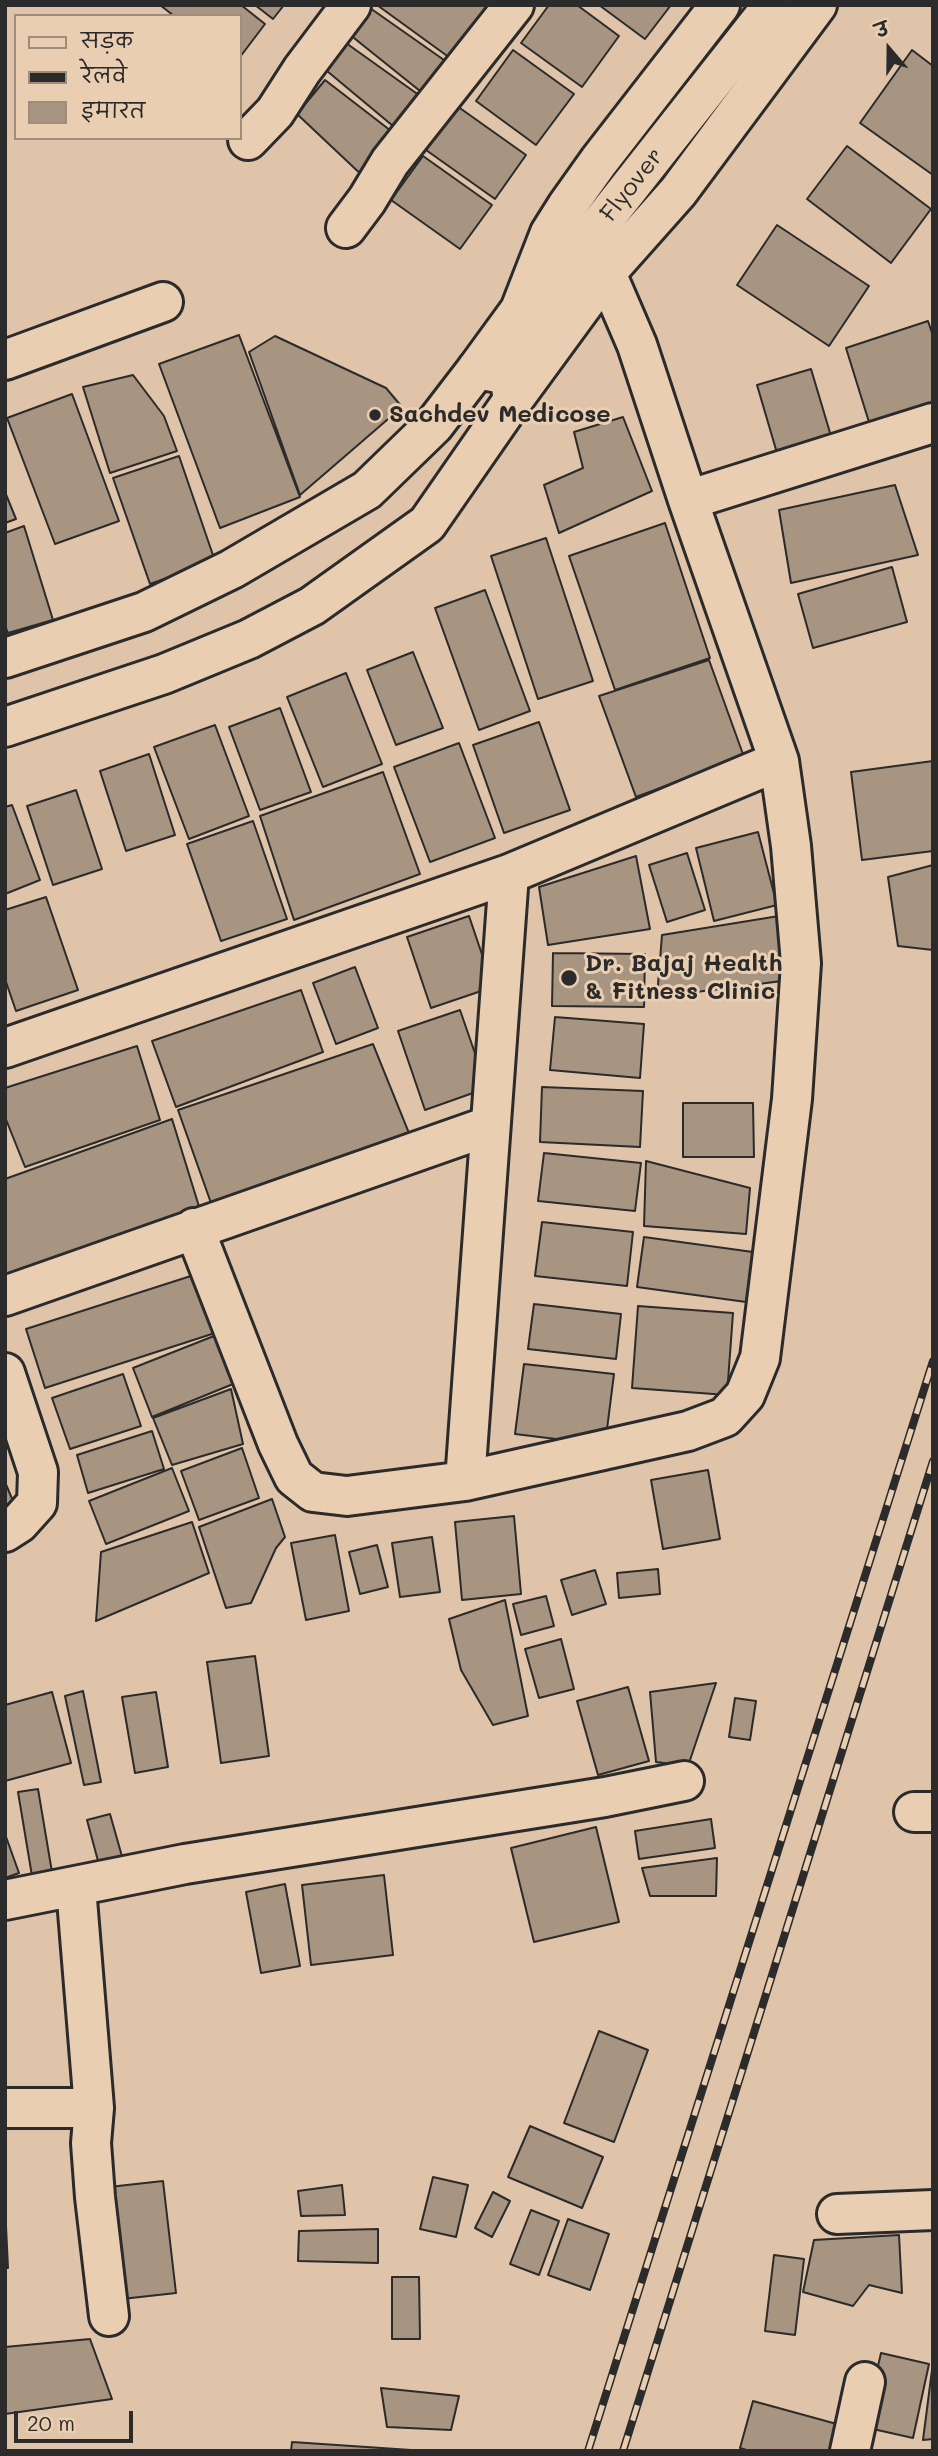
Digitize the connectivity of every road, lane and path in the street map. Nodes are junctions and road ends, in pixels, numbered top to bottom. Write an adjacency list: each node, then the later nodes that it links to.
1 (351, 5): 6 (street)
2 (514, 5): 7 (street)
3 (720, 5): 11 (street)
4 (773, 5): 11 (street, Flyover)
5 (817, 5): 8 (street)
6 (248, 140)
7 (346, 228)
8 (606, 273): 11 (street); 13 (street)
9 (163, 302): 10 (street)
10 (5, 360)
11 (505, 374): 14 (street); 15 (street)
12 (933, 423): 13 (street)
13 (688, 500): 16 (street)
14 (5, 658)
15 (5, 727)
16 (779, 761): 17 (street); 23 (street)
17 (509, 874): 18 (street); 19 (street)
18 (5, 1048)
19 (489, 1126): 20 (street); 23 (street)
20 (194, 1228): 21 (street); 23 (street)
21 (5, 1296)
22 (5, 1373): 24 (street)
23 (465, 1481)
24 (5, 1532)
25 (684, 1781): 26 (street)
26 (76, 1887): 27 (street); 29 (street)
27 (5, 1900)
28 (5, 2108): 29 (street)
29 (94, 2108): 32 (street)
30 (933, 2210): 31 (street)
31 (837, 2214)
32 (108, 2316)
33 (865, 2382): 34 (street)
34 (850, 2451)

